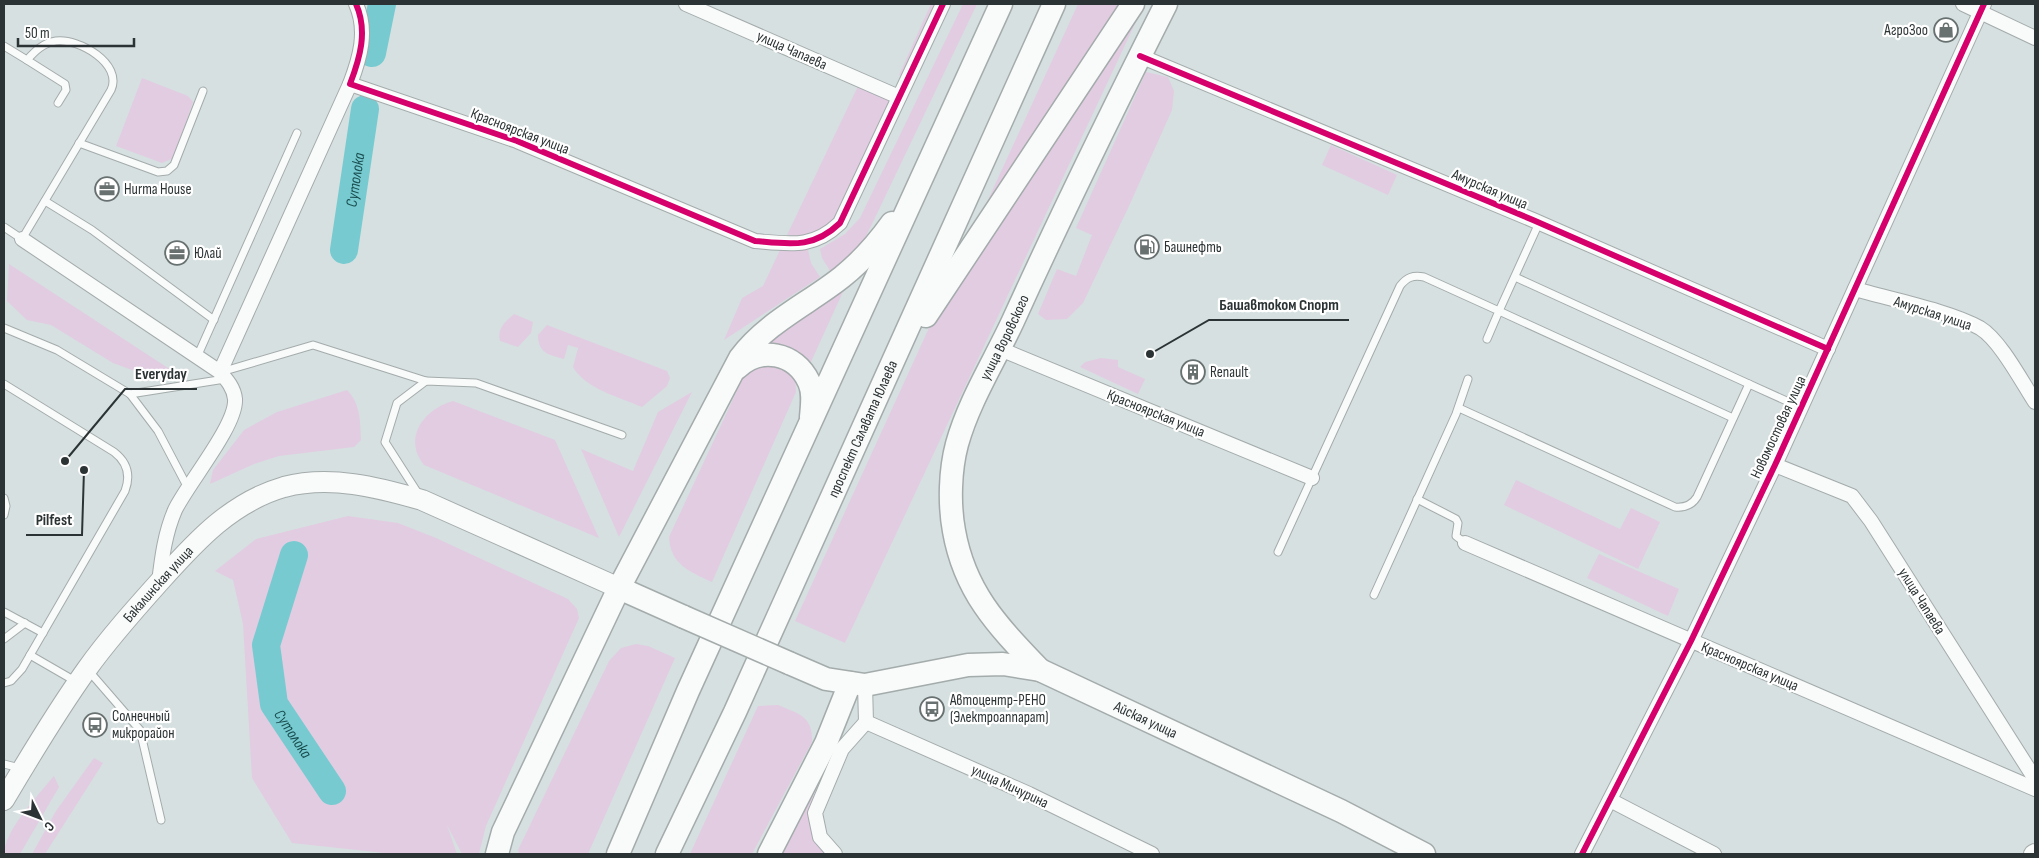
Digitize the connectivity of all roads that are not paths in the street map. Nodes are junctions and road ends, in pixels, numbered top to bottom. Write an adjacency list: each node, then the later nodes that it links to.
1 (356, 4): 14 (street)
2 (686, 4): 16 (street, улица Чапаева)
3 (943, 4): 16 (street, Красноярская улица)
4 (1001, 4): 20 (main road)
5 (1054, 4): 41 (main road, проспект Салавата Юлаева)
6 (1134, 4): 41 (main road)
7 (1166, 4): 12 (main road, улица Воровского)
8 (1963, 4): 9 (street)
9 (1982, 8): 10 (street); 26 (street, Новомостовая улица)
10 (2035, 38)
11 (4, 46): 13 (lane)
12 (1140, 56): 22 (street, Амурская улица); 31 (main road, улица Воровского)
13 (27, 60): 17 (lane); 19 (lane)
14 (350, 84): 16 (street, Красноярская улица); 34 (street)
15 (203, 91): 19 (lane)
16 (899, 97)
17 (58, 103)
18 (296, 133): 28 (lane)
19 (79, 143): 21 (lane)
20 (920, 184): 35 (main road); 46 (main road)
21 (44, 201): 24 (lane); 28 (lane)
22 (1539, 223): 25 (lane); 32 (street, Амурская улица)
23 (4, 227): 24 (lane)
24 (22, 239): 33 (street)
25 (1515, 277): 27 (lane); 39 (lane)
26 (1855, 290): 32 (street, Новомостовая улица); 42 (street, Амурская улица)
27 (1499, 311): 30 (lane); 45 (lane); 49 (lane)
28 (214, 320): 33 (lane)
29 (4, 328): 40 (lane)
30 (1487, 338)
31 (1000, 349): 49 (street, Красноярская улица); 66 (main road, улица Воровского)
32 (1828, 349): 43 (street, Новомостовая улица)
33 (197, 356): 34 (street)
34 (223, 375): 37 (lane); 40 (lane); 50 (street)
35 (729, 376): 46 (main road); 58 (main road)
36 (1468, 379): 44 (lane)
37 (426, 381): 47 (lane); 52 (lane)
38 (4, 384): 62 (lane)
39 (1749, 384): 43 (lane); 45 (lane)
40 (130, 394): 50 (lane)
41 (876, 401): 80 (main road, проспект Салавата Юлаева)
42 (2035, 402)
43 (1800, 407): 48 (street, Новомостовая улица)
44 (1459, 408): 45 (lane); 53 (lane)
45 (1733, 418)
46 (810, 425): 79 (main road)
47 (622, 435)
48 (1774, 464): 64 (street, Новомостовая улица); 72 (street, улица Чапаева)
49 (1312, 478): 56 (lane)
50 (188, 488): 57 (street)
51 (4, 498): 54 (lane)
52 (422, 500): 57 (main road, Бакалинская улица); 58 (main road, Бакалинская улица)
53 (1417, 500): 55 (lane); 59 (lane)
54 (4, 515)
55 (1465, 543): 64 (street, Красноярская улица)
56 (1278, 552)
57 (158, 583): 67 (main road, Бакалинская улица)
58 (619, 588): 69 (main road, bridge); 77 (main road)
59 (1374, 595)
60 (4, 612): 61 (lane)
61 (25, 623): 62 (lane); 63 (lane)
62 (43, 633): 65 (lane)
63 (4, 639)
64 (1691, 641): 73 (street, Красноярская улица); 75 (street, Новомостовая улица)
65 (30, 655): 67 (lane); 68 (lane)
66 (1040, 670): 69 (main road, Айская улица); 83 (main road, Айская улица)
67 (82, 676): 71 (main road, Бакалинская улица); 76 (lane)
68 (4, 683)
69 (858, 684): 70 (street); 81 (main road)
70 (866, 722): 78 (street); 82 (street, улица Мичурина)
71 (13, 766): 74 (main road, Бакалинская улица)
72 (2035, 779)
73 (2035, 789)
74 (4, 800)
75 (1610, 800): 84 (street, Новомостовая улица); 85 (street)
76 (161, 820)
77 (498, 850)
78 (832, 853)
79 (618, 854)
80 (667, 854)
81 (769, 854)
82 (1152, 854)
83 (1424, 854)
84 (1582, 854)
85 (1714, 854)

